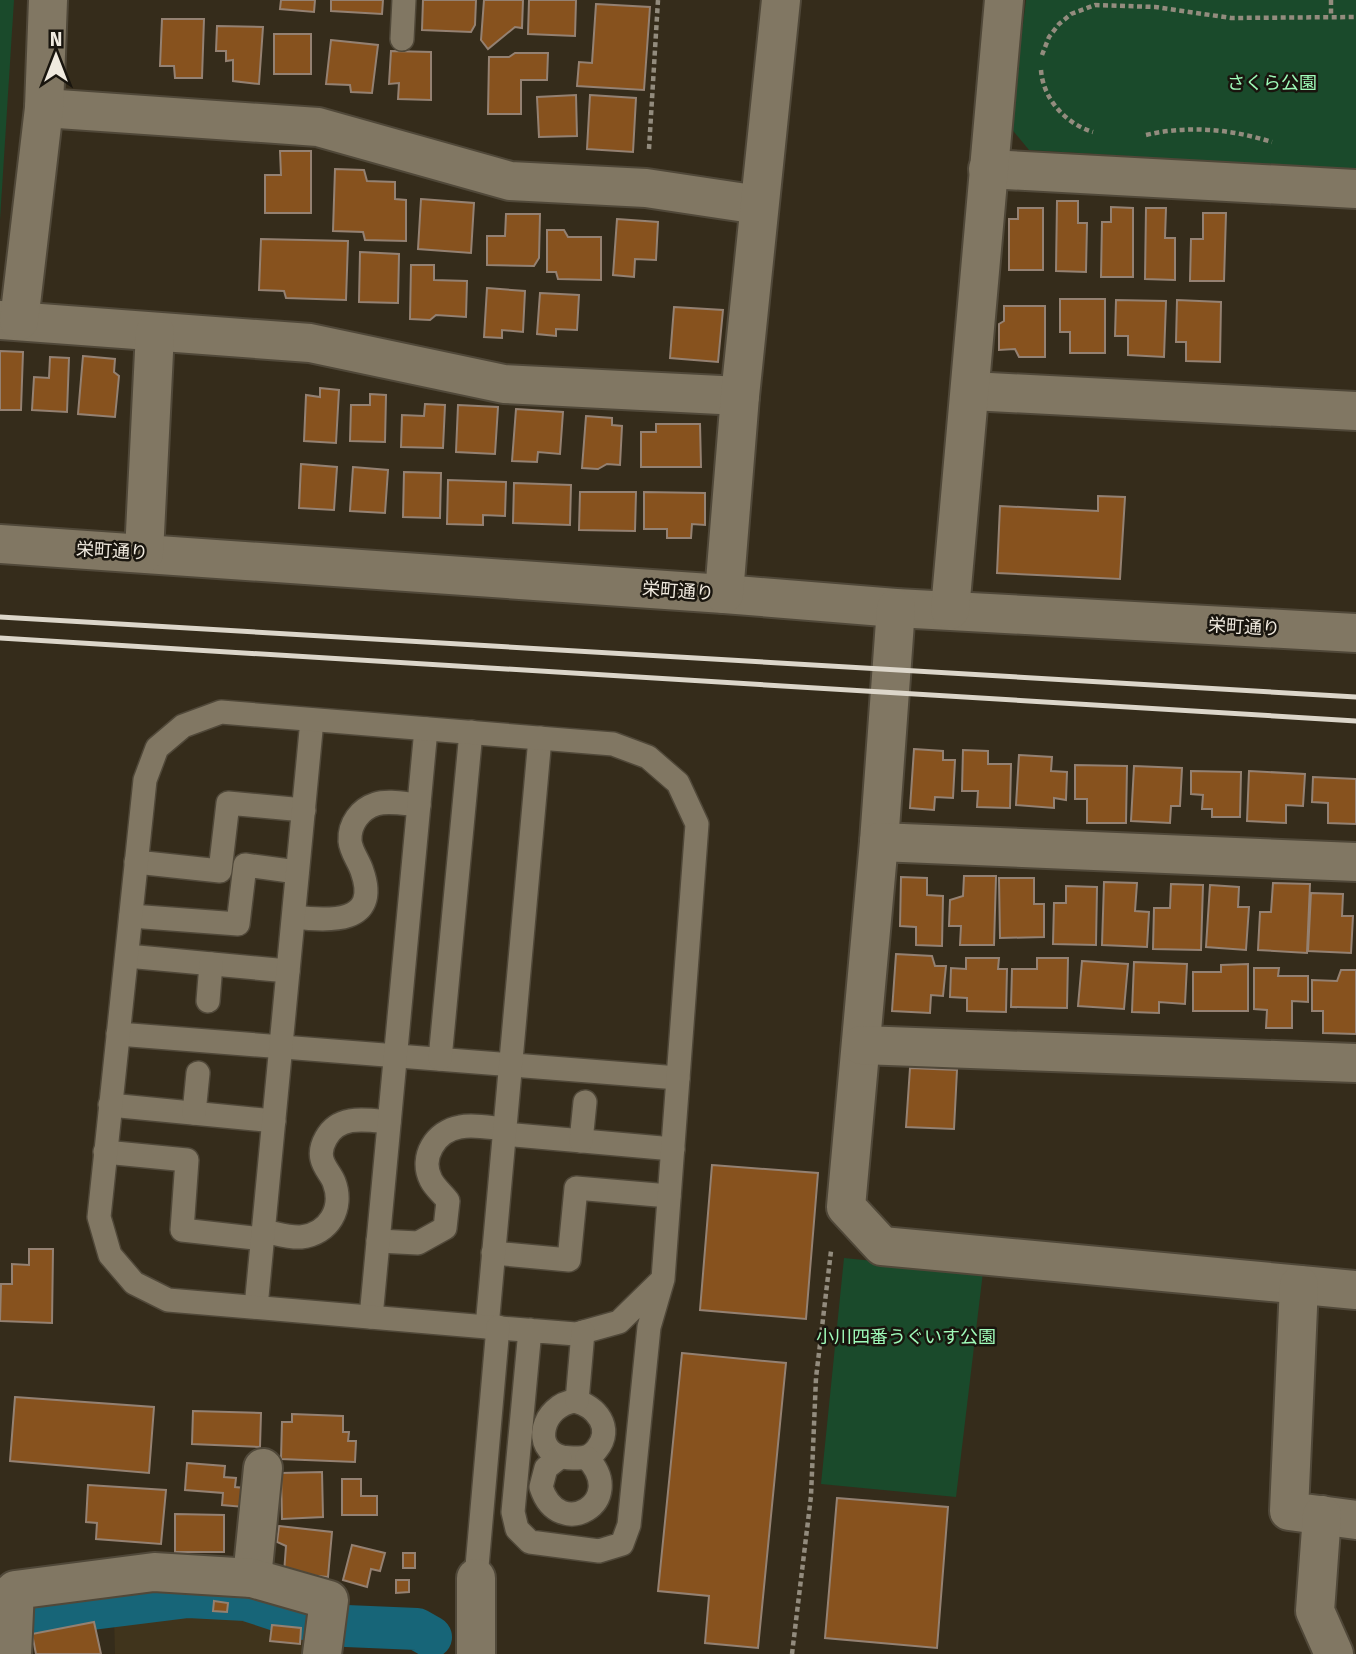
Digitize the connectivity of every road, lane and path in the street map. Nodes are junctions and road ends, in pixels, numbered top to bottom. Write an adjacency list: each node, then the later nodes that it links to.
1 (48, 0): 12 (street)
2 (404, 0): 11 (lane)
3 (658, 0): 17 (path)
4 (781, 0): 19 (street)
5 (1004, 0): 16 (street)
6 (1172, 0): 8 (path)
7 (1331, 0): 9 (path)
8 (1172, 10): 9 (path); 13 (path)
9 (1331, 18): 10 (path)
10 (1356, 18)
11 (402, 39)
12 (44, 108): 17 (street); 20 (street)
13 (1096, 133)
14 (1142, 136): 15 (path)
15 (1281, 144)
16 (988, 169): 18 (street); 22 (street)
17 (646, 188): 19 (street)
18 (1356, 189)
19 (759, 205): 23 (street)
20 (10, 321): 21 (street)
21 (155, 332): 23 (street); 26 (street)
22 (971, 391): 24 (street); 29 (street)
23 (740, 396): 27 (street)
24 (1356, 411)
25 (0, 544): 26 (street, 栄町通り)
26 (144, 553): 27 (street, 栄町通り)
27 (724, 594): 28 (street, 栄町通り)
28 (897, 608): 29 (street, 栄町通り); 37 (street)
29 (950, 610): 30 (street, 栄町通り)
30 (1356, 633)
31 (312, 720): 32 (lane); 36 (lane); 38 (lane)
32 (426, 729): 33 (lane); 35 (lane)
33 (471, 732): 34 (lane); 51 (lane)
34 (540, 738): 53 (lane); 55 (lane)
35 (419, 805): 42 (lane); 50 (lane)
36 (303, 810): 38 (lane); 40 (lane)
37 (879, 842): 39 (street); 48 (street)
38 (136, 862): 41 (lane)
39 (1356, 862)
40 (298, 872): 41 (lane); 42 (lane)
41 (131, 916): 43 (lane)
42 (293, 917): 45 (lane)
43 (127, 956): 44 (lane); 47 (lane)
44 (211, 964): 45 (lane); 46 (lane)
45 (288, 971): 49 (lane)
46 (208, 1001)
47 (118, 1034): 49 (lane); 57 (lane)
48 (861, 1045): 52 (street); 66 (street)
49 (281, 1046): 50 (lane); 59 (lane)
50 (396, 1056): 51 (lane); 60 (lane)
51 (440, 1059): 53 (lane)
52 (1356, 1063)
53 (510, 1065): 55 (lane); 61 (lane)
54 (198, 1073): 58 (lane)
55 (678, 1078): 63 (lane)
56 (585, 1102): 62 (lane)
57 (110, 1105): 58 (lane); 64 (lane)
58 (194, 1113): 59 (lane)
59 (274, 1121): 67 (lane)
60 (389, 1122): 67 (lane); 68 (lane)
61 (504, 1132): 62 (lane); 68 (lane); 69 (lane)
62 (581, 1141): 63 (lane)
63 (673, 1149): 65 (lane)
64 (106, 1152): 67 (lane); 73 (lane)
65 (669, 1196): 69 (lane); 70 (lane)
66 (854, 1216): 71 (street); 88 (path)
67 (263, 1235): 73 (lane)
68 (378, 1241): 74 (lane)
69 (493, 1253): 75 (lane)
70 (663, 1279): 76 (lane); 77 (lane)
71 (1299, 1285): 72 (street); 82 (street)
72 (1356, 1290)
73 (256, 1307): 74 (lane)
74 (371, 1317): 75 (lane)
75 (492, 1327): 76 (lane); 84 (lane)
76 (530, 1330): 77 (lane)
77 (583, 1332): 78 (lane)
78 (577, 1401): 79 (lane); 80 (lane)
79 (560, 1457): 80 (lane); 80 (lane)
80 (587, 1458)
81 (262, 1468): 83 (street)
82 (1339, 1518): 89 (street)
83 (251, 1578): 85 (street); 86 (street)
84 (476, 1578): 87 (street)
85 (12, 1654)
86 (322, 1654)
87 (476, 1654)
88 (792, 1654)
89 (1334, 1654)

